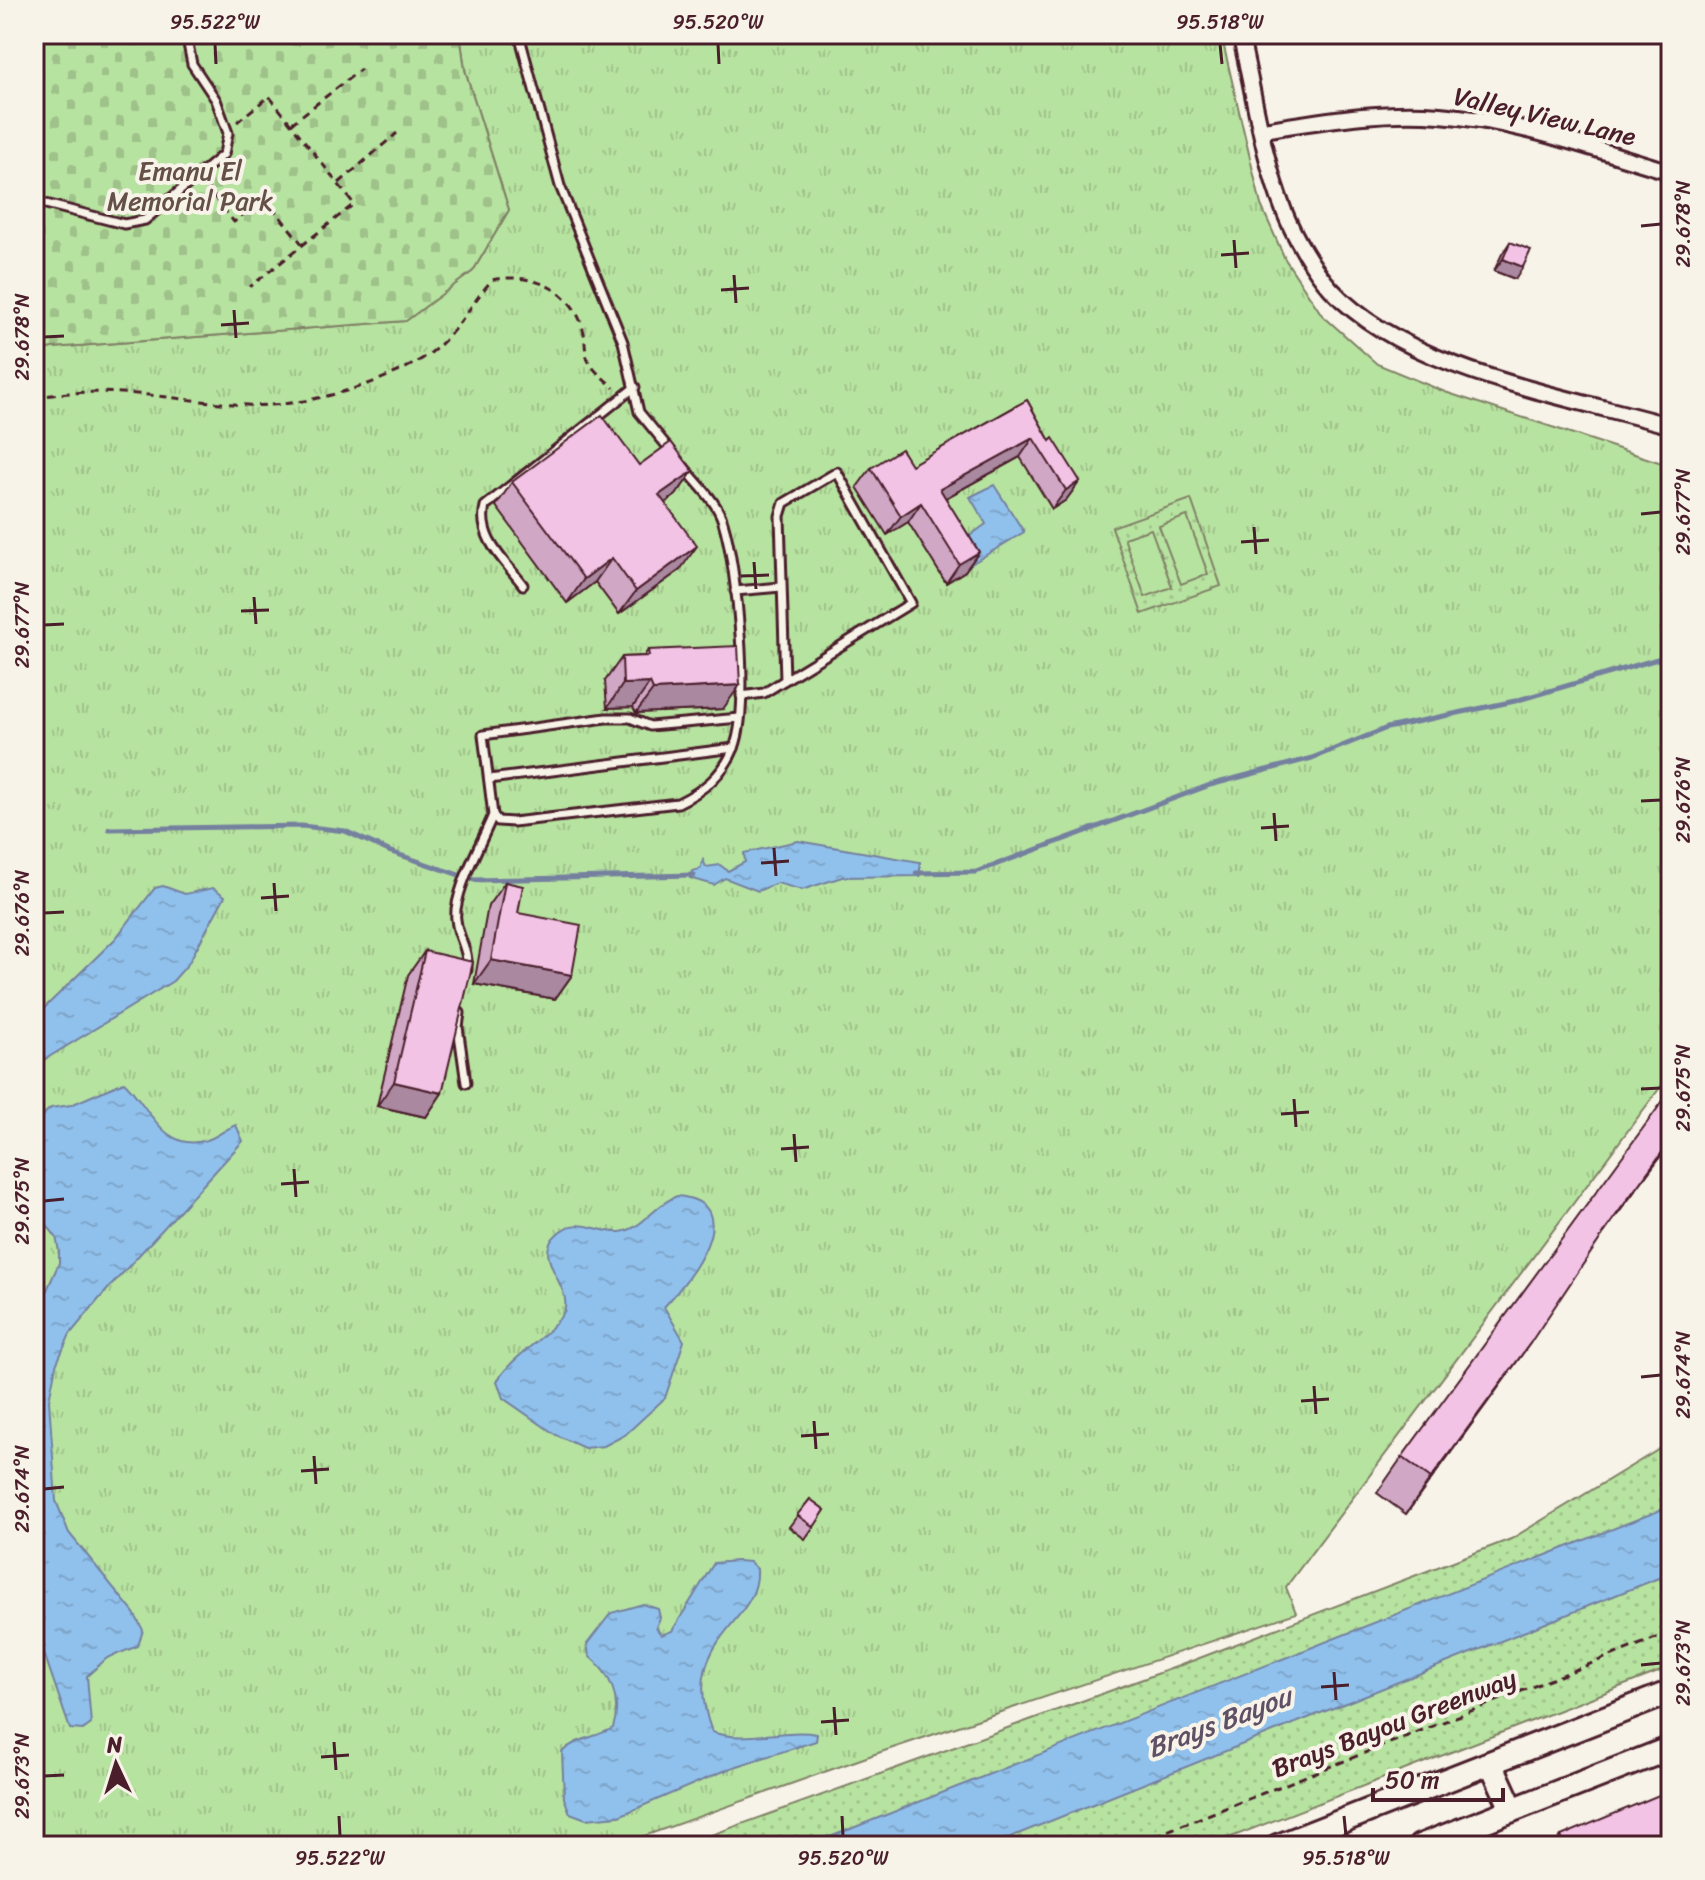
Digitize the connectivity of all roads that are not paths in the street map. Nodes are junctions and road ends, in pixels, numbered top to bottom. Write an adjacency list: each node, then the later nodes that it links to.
1 (186, 34): 6 (lane)
2 (519, 34): 7 (lane)
3 (1240, 34): 4 (street)
4 (1263, 130): 5 (street, Valley View Lane); 8 (street)
5 (1671, 172)
6 (35, 197)
7 (635, 387): 9 (lane); 11 (lane)
8 (1671, 426)
9 (523, 585)
10 (781, 587): 11 (lane); 12 (lane); 12 (lane)
11 (735, 591): 13 (lane)
12 (785, 680): 13 (lane)
13 (741, 696): 14 (lane)
14 (740, 718): 15 (lane); 16 (lane)
15 (734, 748): 16 (lane); 17 (lane)
16 (489, 779): 17 (lane)
17 (493, 815): 18 (lane)
18 (465, 984)
19 (463, 998): 20 (lane)
20 (466, 1083)
21 (1671, 1692): 23 (main road)
22 (1671, 1748): 24 (main road)
23 (1491, 1763): 24 (main road); 25 (main road)
24 (1512, 1809): 26 (main road)
25 (1278, 1846)
26 (1420, 1846)

